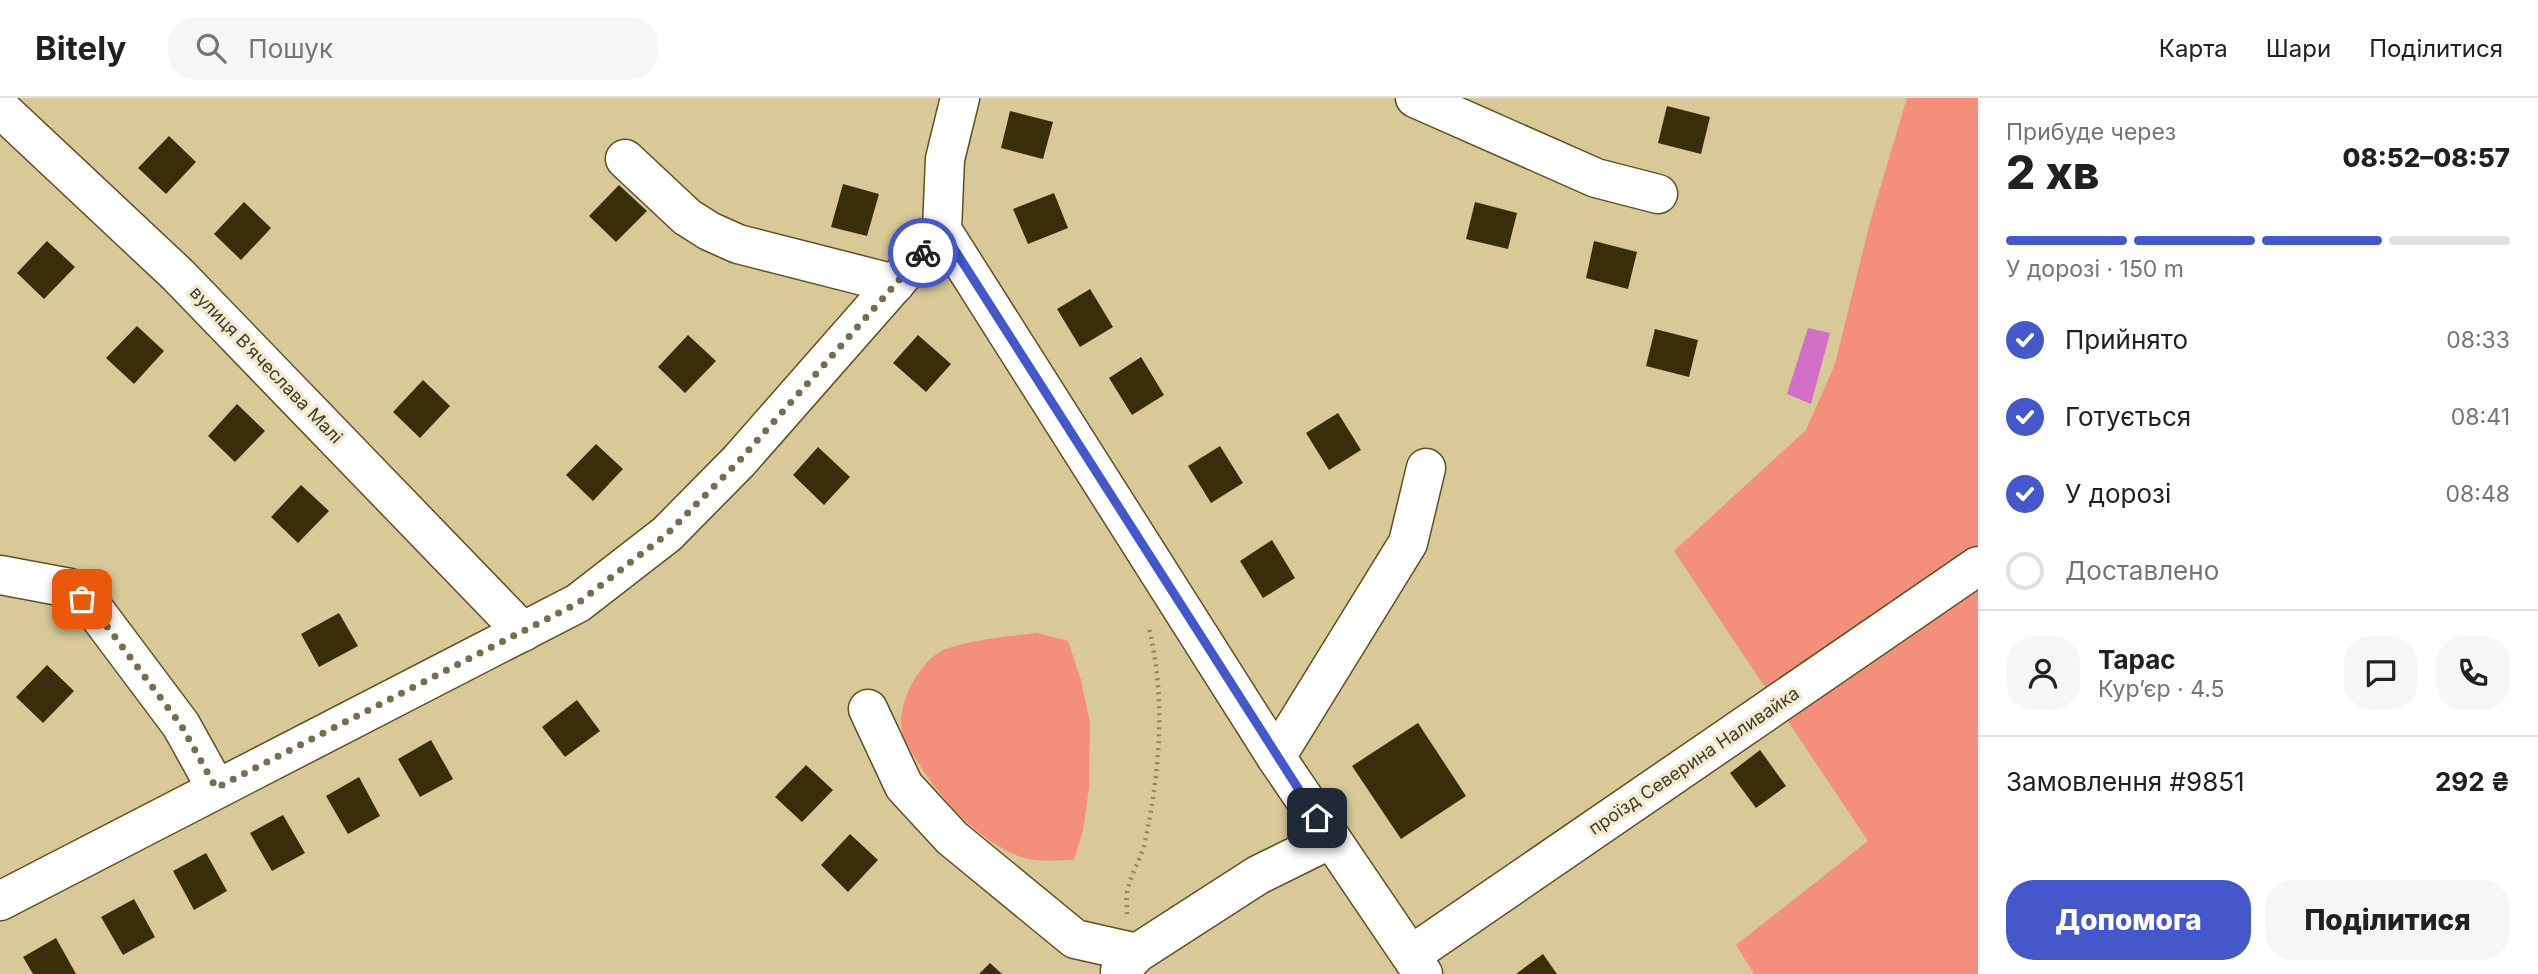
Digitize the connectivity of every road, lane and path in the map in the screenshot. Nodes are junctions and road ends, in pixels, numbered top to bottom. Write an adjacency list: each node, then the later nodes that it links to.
1 (960, 98): 6 (street)
2 (1415, 98): 5 (street)
3 (0, 108): 12 (street, вулиця Вʼячеслава Малі)
4 (625, 159): 7 (street)
5 (1658, 194)
6 (942, 230): 7 (street); 14 (street)
7 (895, 284): 12 (street)
8 (1426, 468): 14 (street)
9 (1978, 566): 19 (street, проїзд Северина Наливайка)
10 (0, 575): 15 (street)
11 (1145, 617): 18 (path)
12 (523, 632): 15 (street)
13 (868, 709): 18 (street)
14 (1276, 757): 16 (street)
15 (216, 788): 17 (street)
16 (1331, 839): 18 (street); 19 (street)
17 (0, 901)
18 (1127, 964)
19 (1417, 965)

